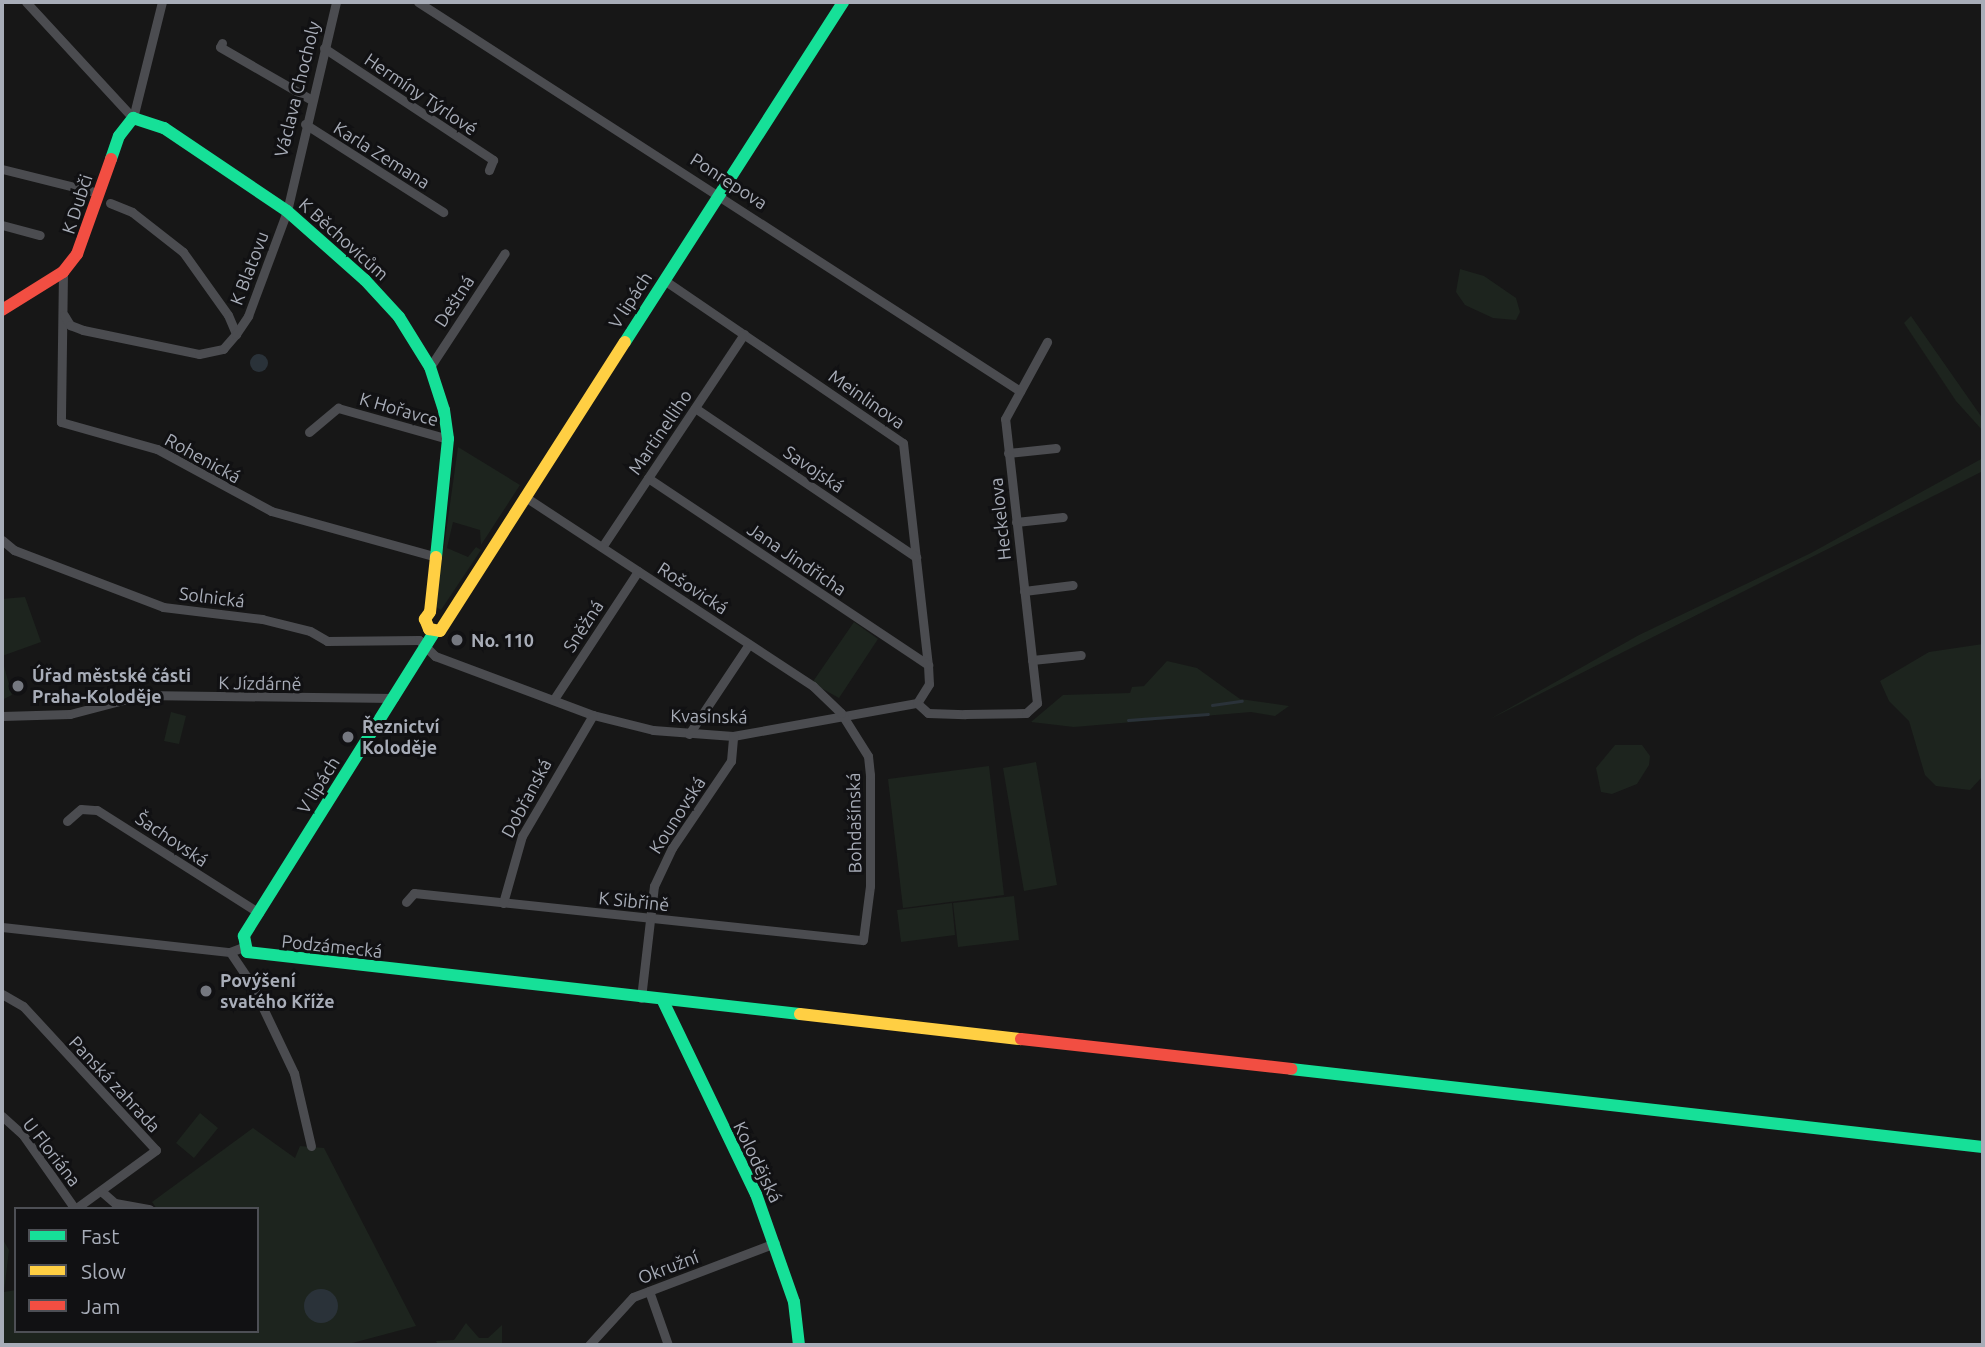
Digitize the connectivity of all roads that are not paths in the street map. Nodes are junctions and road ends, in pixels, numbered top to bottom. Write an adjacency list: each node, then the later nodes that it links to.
1 (26, 2): 9 (street, K Běchovicům)
2 (162, 2): 9 (street)
3 (335, 2): 7 (street, Václava Chocholy)
4 (418, 2): 14 (street, Ponrepova)
5 (843, 2): 14 (street, V lipách)
6 (222, 43): 8 (street)
7 (324, 48): 8 (street, Václava Chocholy); 12 (street, Hermíny Týrlové)
8 (310, 99): 10 (street, Václava Chocholy)
9 (133, 118): 13 (street, K Dubči); 16 (street, K Běchovicům)
10 (305, 124): 16 (street, Václava Chocholy); 17 (street, Karla Zemana)
11 (2, 169): 13 (street)
12 (489, 170)
13 (98, 193): 21 (street, K Dubči)
14 (720, 194): 22 (street, V lipách); 29 (street, Ponrepova)
15 (110, 203): 25 (street)
16 (287, 211): 25 (street, K Blatovu); 28 (street, K Běchovicům)
17 (443, 212)
18 (2, 225): 19 (street)
19 (40, 235)
20 (505, 253): 28 (street, Deštná)
21 (63, 272): 23 (street, K Dubči); 24 (street, Rohenická)
22 (664, 279): 26 (street, Meinlinova); 36 (street, V lipách)
23 (2, 310)
24 (63, 314): 25 (street); 41 (street, Rohenická)
25 (236, 334)
26 (744, 334): 30 (street, Martinelliho); 42 (street, Meinlinova)
27 (1047, 342): 29 (street, Heckelova)
28 (430, 367): 32 (street, K Běchovicům)
29 (1020, 391): 34 (street, Heckelova)
30 (695, 408): 35 (street, Martinelliho); 42 (street, Savojská)
31 (309, 432): 32 (street, K Hořavce)
32 (448, 439): 41 (street, K Běchovicům)
33 (1056, 448): 34 (street)
34 (1008, 453): 38 (street, Heckelova)
35 (648, 478): 40 (street, Martinelliho); 52 (street, Jana Jindřicha)
36 (524, 496): 40 (street, Rošovická); 47 (street, V lipách)
37 (1063, 517): 38 (street)
38 (1016, 522): 45 (street, Heckelova)
39 (2, 541): 48 (street, Solnická)
40 (602, 547): 43 (street, Rošovická)
41 (433, 556): 46 (street, K Běchovicům)
42 (916, 557): 52 (street, Meinlinova)
43 (638, 571): 49 (street, Rošovická); 54 (street, Sněžná)
44 (1073, 585): 45 (street)
45 (1024, 591): 51 (street, Heckelova)
46 (430, 611): 47 (street); 48 (street, K Běchovicům)
47 (446, 616): 48 (street, V lipách)
48 (430, 638): 53 (street, V lipách); 54 (street, Kvasinská)
49 (749, 643): 57 (street, Rošovická); 60 (street)
50 (1081, 655): 51 (street)
51 (1032, 660): 56 (street, Heckelova)
52 (928, 665): 55 (street, Meinlinova)
53 (394, 698): 59 (street, K Jízdárně); 65 (street, V lipách)
54 (554, 699): 58 (street, Kvasinská)
55 (917, 703): 56 (street, Kvasinská); 57 (street, Kvasinská)
56 (1037, 703)
57 (841, 713): 61 (street, Kvasinská); 68 (street, Bohdašínská)
58 (593, 715): 60 (street, Kvasinská); 64 (street, Dobřanská)
59 (2, 716)
60 (690, 734): 61 (street, Kvasinská)
61 (733, 736): 66 (street, Kounovská)
62 (67, 821): 65 (street, Šachovská)
63 (406, 902): 64 (street, K Sibřině)
64 (503, 903): 66 (street, K Sibřině)
65 (258, 913): 69 (street, V lipách)
66 (649, 918): 68 (street, K Sibřině); 72 (street, Kounovská)
67 (3, 929): 70 (street)
68 (863, 940)
69 (243, 947): 70 (street); 72 (street, Podzámecká)
70 (230, 952): 75 (street)
71 (2, 994): 77 (street, Panská zahrada)
72 (641, 998): 73 (street, Podzámecká)
73 (663, 1000): 76 (street, Podzámecká); 81 (street, Kolodějská)
74 (2, 1116): 79 (street, U Floriána)
75 (311, 1146)
76 (1983, 1147)
77 (101, 1191): 78 (street); 80 (street, Panská zahrada)
78 (115, 1206)
79 (74, 1207)
80 (78, 1207)
81 (775, 1243): 82 (street, Okružní); 85 (street, Kolodějská)
82 (649, 1291): 83 (street, Okružní); 84 (street)
83 (589, 1345)
84 (668, 1345)
85 (799, 1345)

